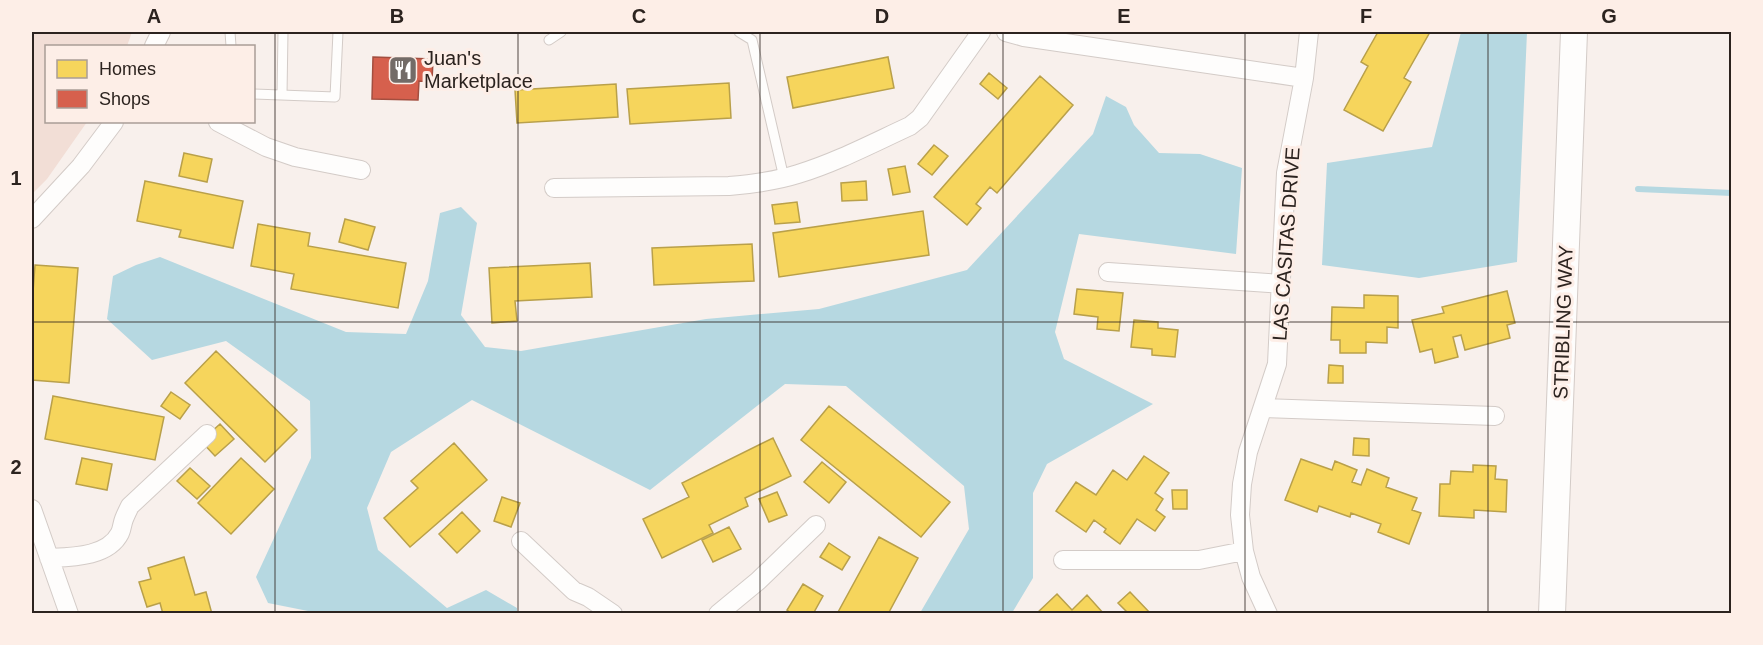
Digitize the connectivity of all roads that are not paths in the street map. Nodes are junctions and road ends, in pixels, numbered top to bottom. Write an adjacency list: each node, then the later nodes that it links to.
1 (283, 32): 12 (lane)
2 (338, 32): 12 (lane)
3 (561, 32): 9 (lane)
4 (739, 32): 16 (lane)
5 (981, 32): 16 (street)
6 (1006, 32): 10 (street)
7 (1309, 32): 10 (street, LAS CASITAS DRIVE)
8 (1574, 32): 34 (street, STRIBLING WAY)
9 (549, 40)
10 (1304, 78): 20 (street, LAS CASITAS DRIVE)
11 (255, 94): 12 (lane)
12 (282, 95)
13 (113, 123): 18 (street)
14 (220, 123): 15 (street)
15 (361, 170)
16 (784, 178): 17 (street)
17 (554, 188)
18 (32, 219)
19 (1108, 272): 20 (street)
20 (1282, 284): 21 (street, LAS CASITAS DRIVE)
21 (1263, 408): 22 (street); 27 (street, LAS CASITAS DRIVE)
22 (1495, 416)
23 (207, 434): 28 (street)
24 (32, 508): 28 (street)
25 (816, 525): 32 (street)
26 (521, 541): 31 (street)
27 (1244, 551): 29 (street); 33 (street, LAS CASITAS DRIVE)
28 (49, 558): 30 (street)
29 (1063, 560)
30 (69, 614)
31 (613, 614)
32 (718, 614)
33 (1268, 614)
34 (1552, 614)

